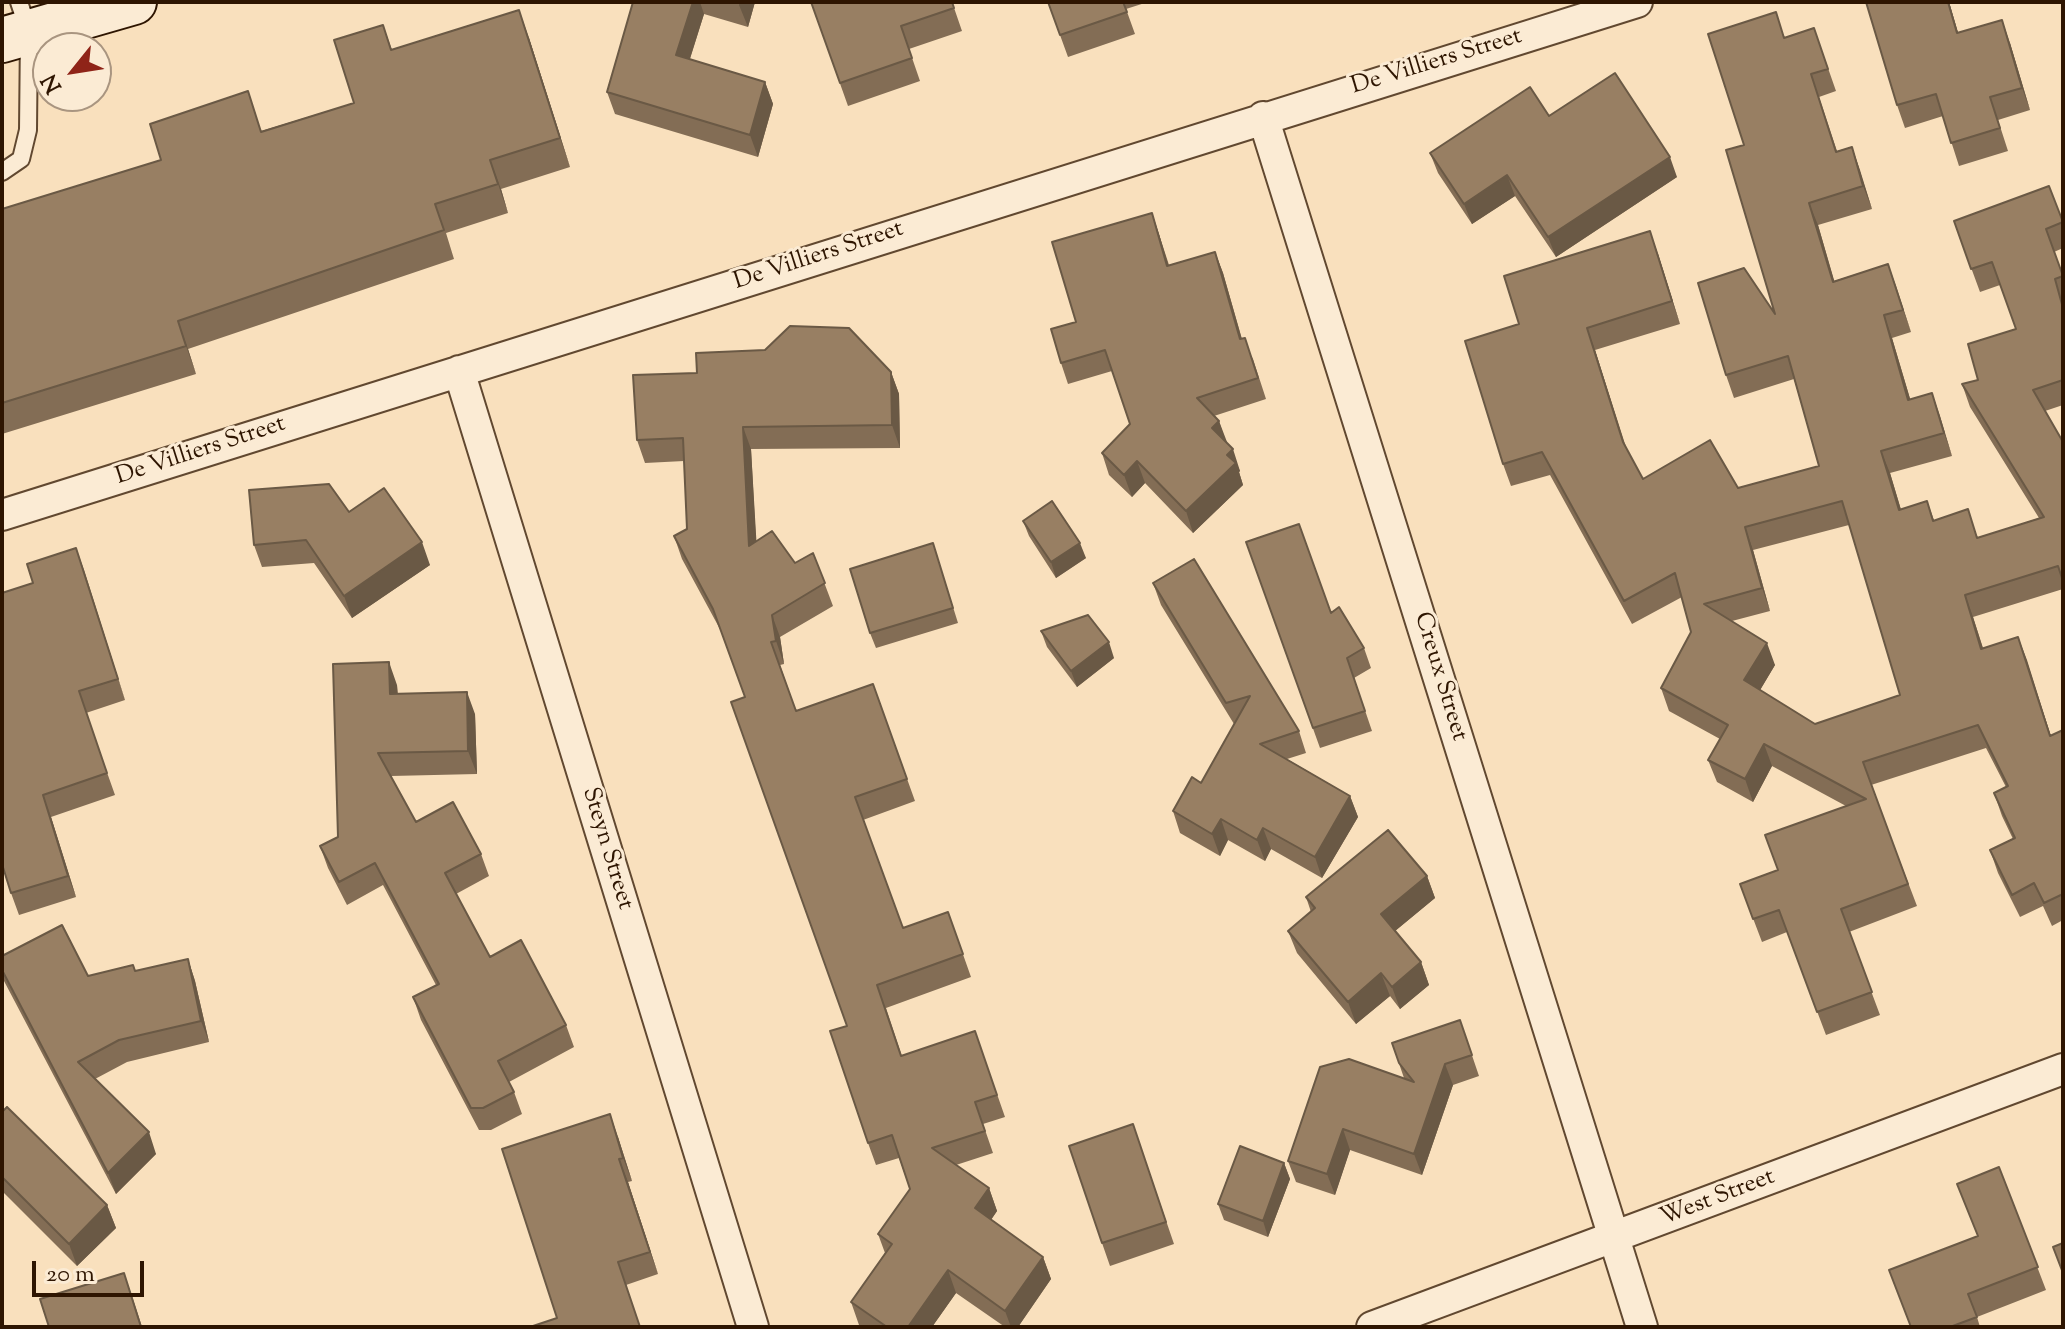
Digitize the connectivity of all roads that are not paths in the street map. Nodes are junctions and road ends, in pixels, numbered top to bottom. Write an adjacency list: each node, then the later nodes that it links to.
1 (134, 2): 3 (main road)
2 (1637, 2): 4 (street, De Villiers Street)
3 (17, 25): 5 (lane)
4 (1263, 117): 6 (street, De Villiers Street); 9 (street, Creux Street)
5 (2, 172)
6 (459, 371): 7 (street, De Villiers Street); 10 (street, Steyn Street)
7 (2, 515)
8 (2063, 1069): 9 (street, West Street)
9 (1615, 1238): 11 (street, West Street); 12 (street, Creux Street)
10 (753, 1327)
11 (1372, 1327)
12 (1642, 1327)

